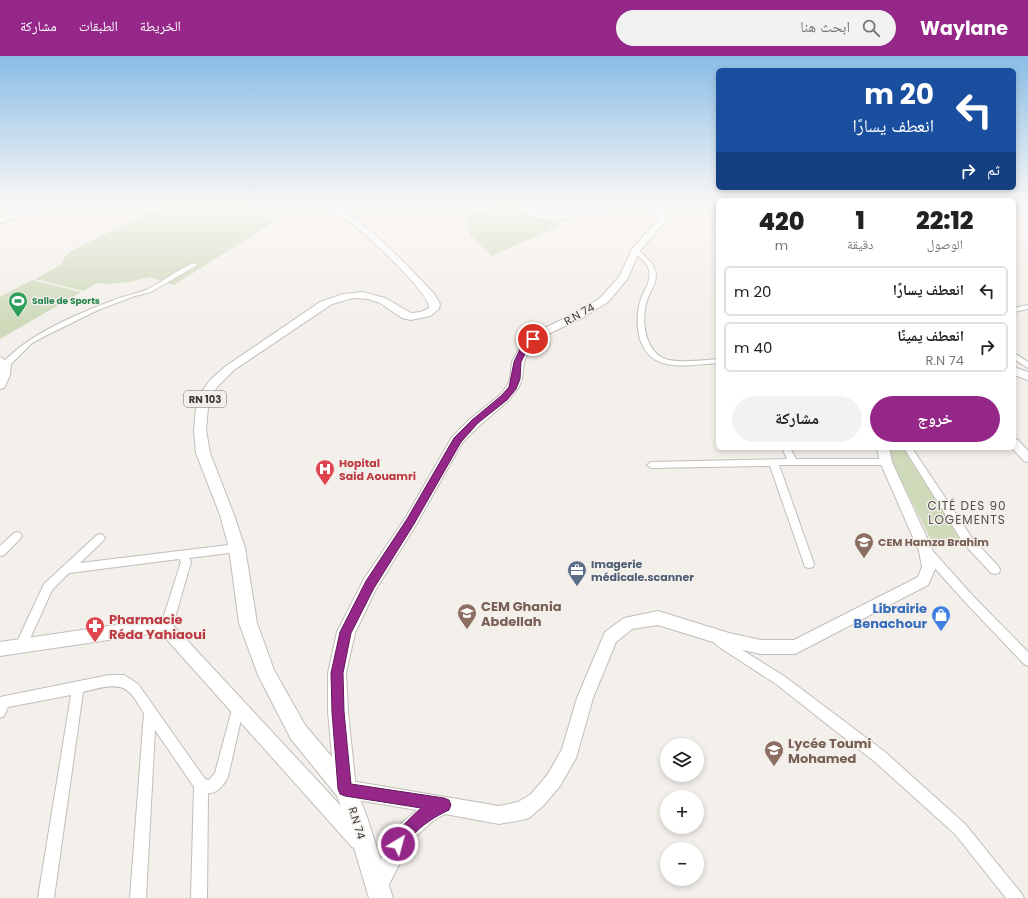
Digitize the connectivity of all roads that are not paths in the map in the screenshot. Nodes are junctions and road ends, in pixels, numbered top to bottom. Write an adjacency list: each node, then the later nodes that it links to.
1 (378, 242): 24 (main road, RN 103)
2 (643, 242): 3 (main road, R.N 74)
3 (636, 251): 8 (street); 41 (main road, R.N 74)
4 (194, 265): 9 (street)
5 (1028, 307): 6 (street)
6 (1016, 310)
7 (1016, 357): 10 (street)
8 (716, 361)
9 (3, 362): 13 (street)
10 (1028, 366)
11 (1016, 372): 12 (main road)
12 (1028, 376)
13 (0, 386)
14 (1016, 445): 18 (street)
15 (787, 450): 20 (street)
16 (909, 450): 30 (street)
17 (884, 455): 20 (street); 25 (street)
18 (1028, 458)
19 (773, 462): 20 (street); 21 (street); 28 (street)
20 (793, 462)
21 (651, 465)
22 (17, 536): 26 (street)
23 (100, 538): 29 (street)
24 (237, 548): 27 (street); 41 (main road, RN 103)
25 (926, 551): 32 (street); 35 (street)
26 (0, 552)
27 (182, 555): 29 (street); 31 (street)
28 (809, 564)
29 (66, 569): 33 (street)
30 (995, 570)
31 (166, 628): 33 (street); 37 (street)
32 (708, 633): 42 (street); 48 (street)
33 (21, 646): 34 (street)
34 (0, 649)
35 (1028, 660)
36 (78, 687): 38 (street); 39 (street); 45 (street)
37 (238, 706): 40 (street); 43 (street)
38 (0, 712)
39 (150, 712): 40 (street); 46 (street)
40 (201, 785): 47 (street)
41 (345, 789): 42 (street); 43 (main road, R.N 74)
42 (444, 805): 44 (street)
43 (364, 846): 44 (main road, R.N 74)
44 (379, 892)
45 (46, 898)
46 (138, 898)
47 (200, 898)
48 (1016, 898)

